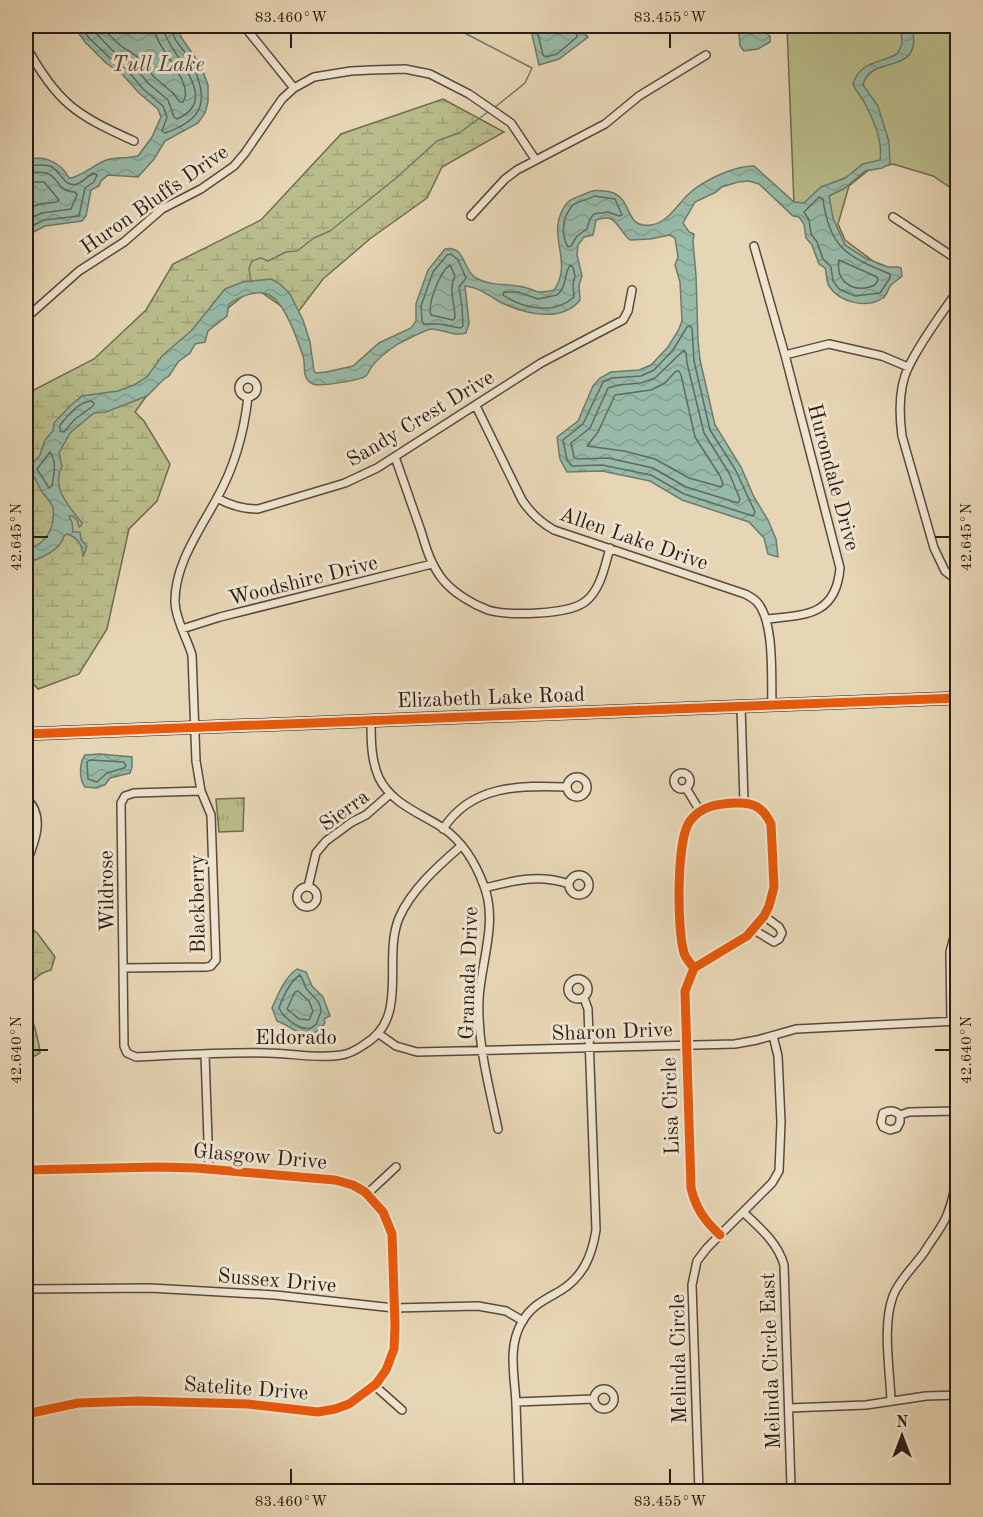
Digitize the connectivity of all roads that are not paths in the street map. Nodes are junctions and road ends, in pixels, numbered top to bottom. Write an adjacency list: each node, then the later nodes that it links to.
1 (245, 26): 4 (street)
2 (26, 46): 5 (street)
3 (706, 55): 6 (street)
4 (294, 88): 6 (street, Huron Bluffs Drive); 13 (street, Huron Bluffs Drive)
5 (134, 141)
6 (535, 159): 7 (street)
7 (471, 216)
8 (893, 217): 10 (street)
9 (754, 246): 14 (street, Hurondale Drive)
10 (957, 260)
11 (632, 290): 17 (street, Sandy Crest Drive)
12 (957, 290): 15 (street)
13 (26, 318)
14 (785, 356): 15 (street); 23 (street, Hurondale Drive)
15 (908, 367): 22 (street)
16 (248, 397): 19 (street)
17 (476, 405): 18 (street, Sandy Crest Drive); 20 (street, Allen Lake Drive)
18 (395, 457): 19 (street, Sandy Crest Drive); 21 (street)
19 (217, 498): 24 (street)
20 (610, 548): 21 (street); 23 (street, Allen Lake Drive)
21 (432, 564): 24 (street, Woodshire Drive)
22 (957, 581)
23 (766, 619): 26 (street)
24 (182, 629): 29 (street)
25 (957, 698): 26 (street, Elizabeth Lake Road)
26 (772, 705): 27 (street, Elizabeth Lake Road)
27 (741, 706): 28 (street, Elizabeth Lake Road); 36 (street)
28 (370, 720): 29 (street, Elizabeth Lake Road); 34 (street, Granada Drive)
29 (194, 728): 30 (street, Elizabeth Lake Road); 33 (street)
30 (26, 734)
31 (567, 787): 38 (street)
32 (686, 788): 37 (street)
33 (201, 791): 48 (street, Wildrose); 48 (street, Blackberry)
34 (390, 794): 38 (street, Granada Drive); 42 (street, Sierra)
35 (26, 798): 40 (street)
36 (744, 802): 37 (street); 44 (street)
37 (700, 811): 47 (street)
38 (443, 829): 39 (street, Granada Drive)
39 (461, 846): 43 (street, Granada Drive); 51 (street)
40 (26, 864)
41 (569, 884): 43 (street)
42 (308, 887)
43 (485, 888): 55 (street, Granada Drive)
44 (764, 916): 46 (street); 46 (street)
45 (957, 922): 50 (street)
46 (754, 930): 47 (street)
47 (694, 968): 53 (street, Lisa Circle)
48 (123, 969): 57 (street, Wildrose)
49 (584, 998): 54 (street)
50 (954, 1022): 52 (street, Sharon Drive)
51 (379, 1034): 55 (street, Sharon Drive); 56 (street, Eldorado)
52 (773, 1036): 53 (street, Sharon Drive); 65 (street)
53 (686, 1045): 54 (street, Sharon Drive); 66 (street, Lisa Circle)
54 (590, 1048): 55 (street, Sharon Drive); 69 (street)
55 (482, 1052): 60 (street, Granada Drive)
56 (205, 1054): 57 (street, Eldorado); 62 (street)
57 (136, 1057)
58 (956, 1111): 59 (street); 73 (street)
59 (900, 1115)
60 (498, 1129)
61 (396, 1167): 64 (street)
62 (208, 1169): 63 (street, Glasgow Drive); 64 (street, Glasgow Drive)
63 (26, 1170)
64 (367, 1194): 68 (street, Glasgow Drive)
65 (744, 1213): 66 (street, Melinda Circle); 75 (street, Melinda Circle East)
66 (720, 1235): 79 (street, Melinda Circle)
67 (26, 1288): 68 (street, Sussex Drive)
68 (394, 1308): 69 (street, Sussex Drive); 70 (street, Satelite Drive)
69 (523, 1321): 74 (street)
70 (375, 1386): 76 (street); 77 (street, Satelite Drive)
71 (957, 1395): 73 (street)
72 (594, 1400): 74 (street)
73 (891, 1401): 75 (street)
74 (516, 1402): 78 (street)
75 (789, 1408): 81 (street, Melinda Circle East)
76 (402, 1410)
77 (26, 1414)
78 (519, 1491)
79 (699, 1491)
80 (740, 1491): 81 (street)
81 (770, 1491)

